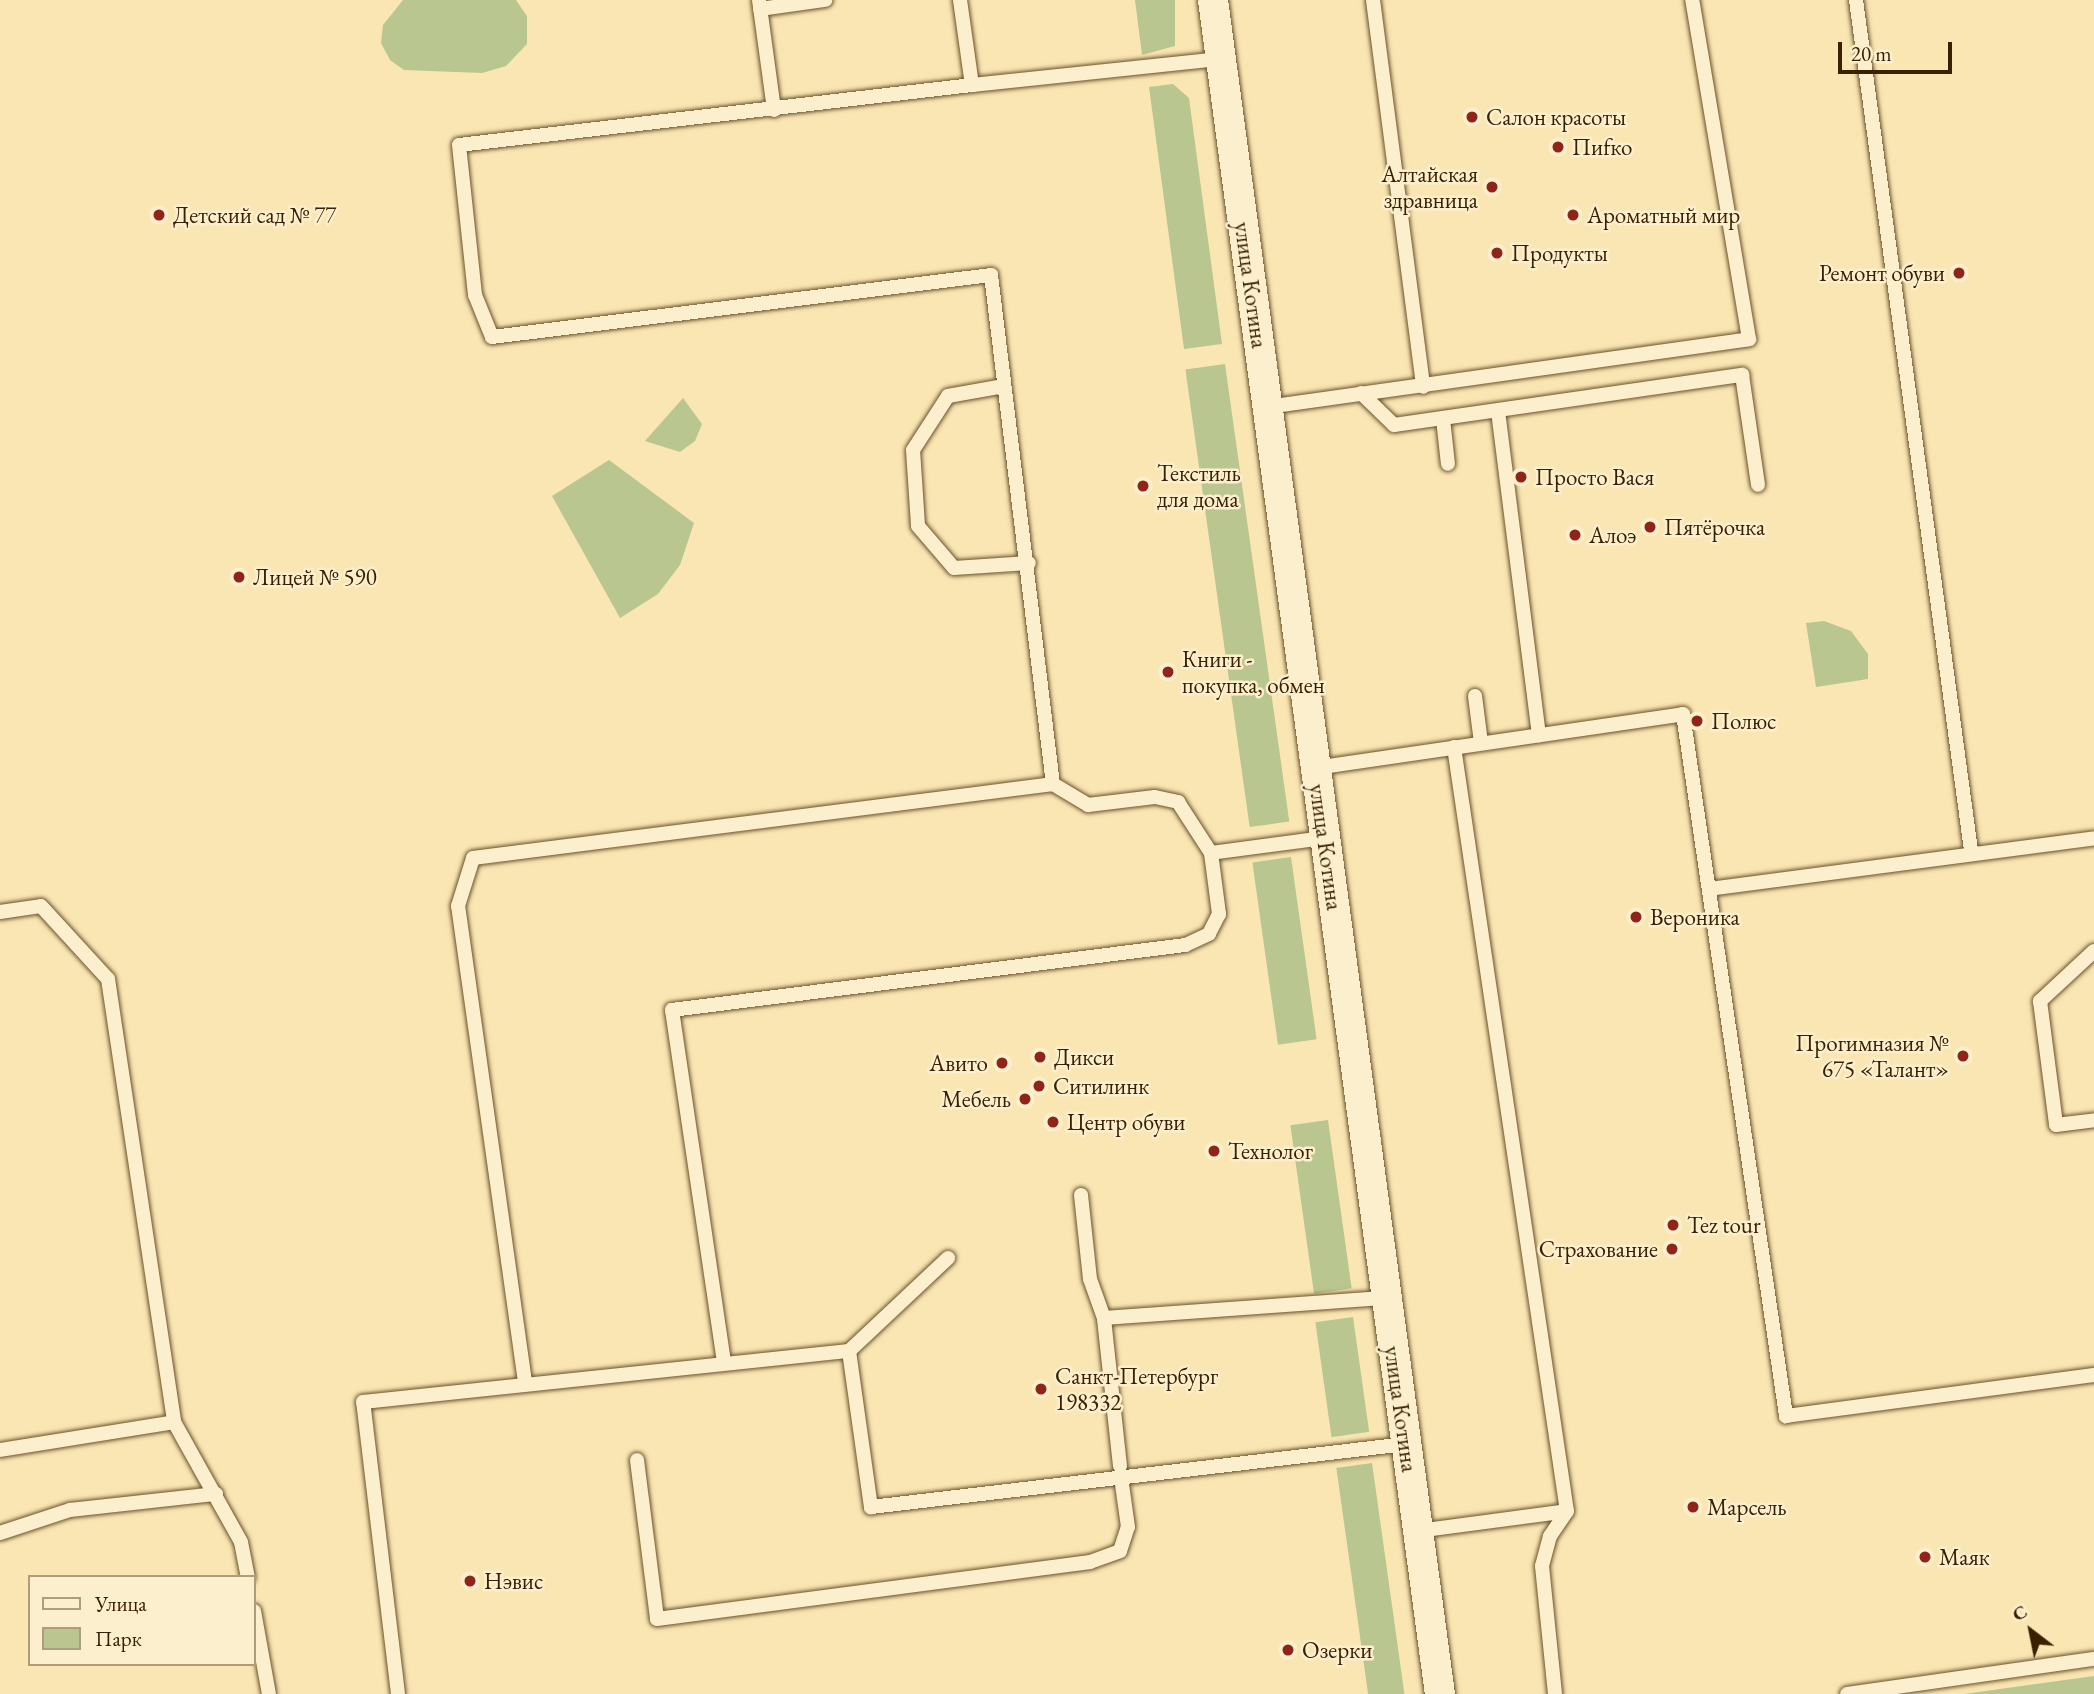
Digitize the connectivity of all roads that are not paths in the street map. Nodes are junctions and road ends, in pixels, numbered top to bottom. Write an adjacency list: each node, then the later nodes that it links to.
1 (825, 0): 7 (lane)
2 (960, 0): 9 (lane)
3 (1213, 0): 8 (street, улица Котина)
4 (1373, 0): 12 (lane)
5 (1692, 0): 12 (lane)
6 (1856, 0): 28 (lane)
7 (759, 4): 10 (lane)
8 (1221, 59): 9 (lane); 14 (street, улица Котина)
9 (972, 85): 10 (lane)
10 (774, 110): 11 (lane)
11 (1004, 386): 19 (lane); 19 (lane)
12 (1423, 387): 13 (lane)
13 (1361, 393): 14 (lane); 16 (lane)
14 (1267, 407): 24 (street, улица Котина)
15 (1497, 411): 16 (lane); 18 (lane); 21 (lane)
16 (1443, 419): 17 (lane)
17 (1448, 464)
18 (1758, 485)
19 (1029, 563): 25 (lane)
20 (1475, 696): 22 (lane)
21 (1539, 735): 22 (lane); 30 (lane)
22 (1480, 743): 23 (lane)
23 (1454, 747): 24 (lane); 48 (lane)
24 (1315, 768): 26 (street, улица Котина)
25 (1053, 784): 29 (lane); 41 (lane)
26 (1324, 838): 29 (lane); 36 (street, улица Котина)
27 (2094, 838): 28 (lane)
28 (1971, 851): 30 (lane)
29 (1212, 853): 39 (lane)
30 (1709, 889): 40 (lane)
31 (0, 912): 42 (lane)
32 (2094, 951): 33 (lane)
33 (2094, 1120)
34 (1081, 1195): 37 (lane)
35 (948, 1258): 38 (lane)
36 (1386, 1298): 37 (lane); 43 (street, улица Котина)
37 (1104, 1318): 46 (lane)
38 (849, 1351): 39 (lane); 46 (lane)
39 (724, 1361): 41 (lane)
40 (2094, 1375)
41 (525, 1382): 55 (lane)
42 (174, 1422): 44 (lane); 47 (lane)
43 (1406, 1444): 46 (lane); 49 (street, улица Котина)
44 (0, 1450)
45 (637, 1460): 46 (lane)
46 (1121, 1472)
47 (216, 1494): 50 (lane); 51 (lane)
48 (1567, 1511): 49 (lane); 57 (lane)
49 (1418, 1531): 56 (street, улица Котина)
50 (0, 1533)
51 (248, 1575)
52 (256, 1622): 54 (lane)
53 (2094, 1659): 58 (lane)
54 (269, 1694)
55 (398, 1694)
56 (1440, 1694)
57 (1555, 1694)
58 (1847, 1694)

